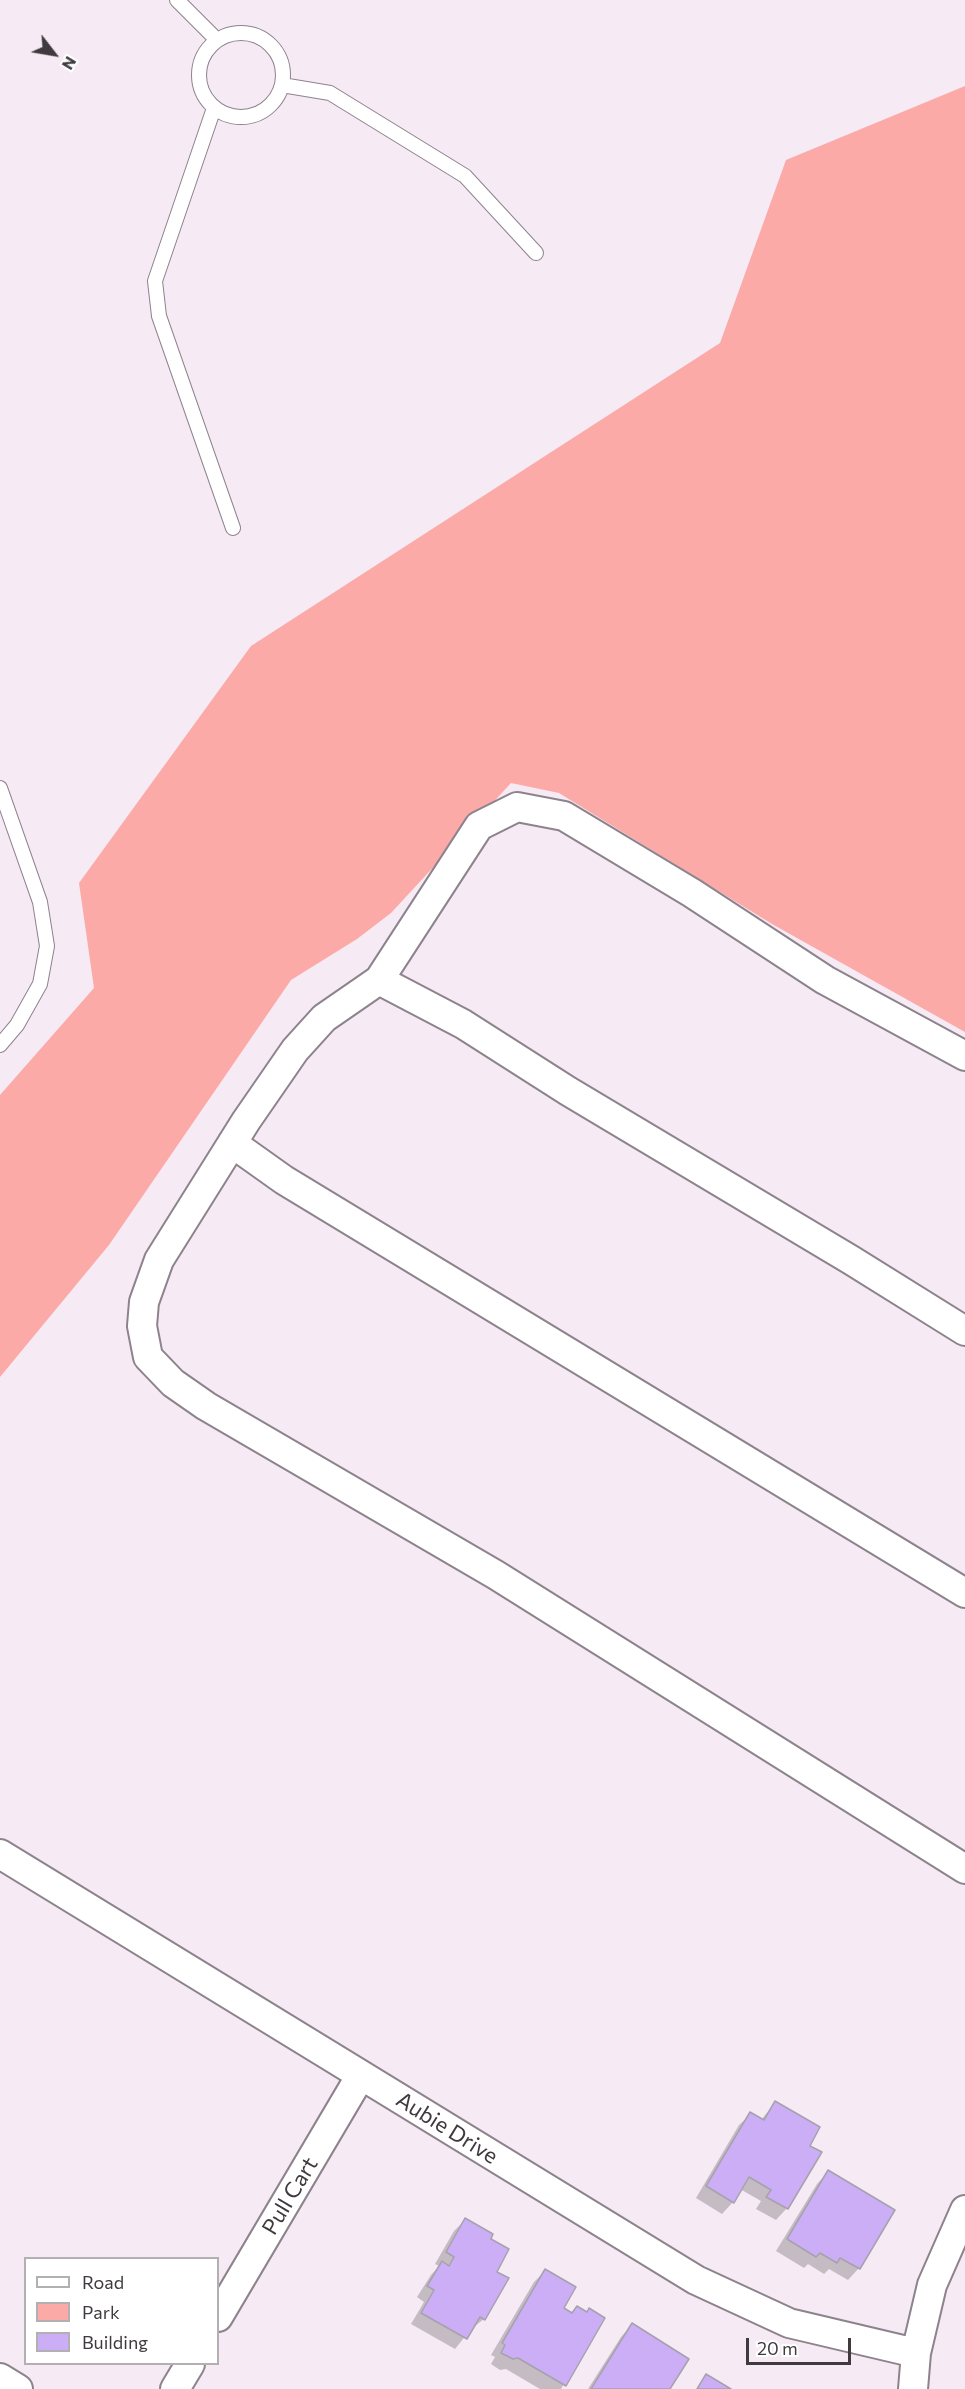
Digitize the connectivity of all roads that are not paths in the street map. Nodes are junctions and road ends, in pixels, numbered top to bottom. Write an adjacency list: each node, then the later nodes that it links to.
1 (177, 0): 2 (lane)
2 (217, 40): 3 (lane); 4 (lane)
3 (282, 85): 4 (lane); 5 (lane)
4 (214, 108): 6 (lane)
5 (536, 253)
6 (232, 528)
7 (0, 788): 9 (lane)
8 (379, 980): 10 (street); 11 (street); 12 (street)
9 (0, 1045)
10 (965, 1056)
11 (232, 1143): 13 (street); 15 (street)
12 (965, 1331)
13 (965, 1593)
14 (0, 1854): 16 (street, Aubie Drive)
15 (965, 1869)
16 (361, 2075): 18 (street, Pull Cart); 19 (street, Aubie Drive)
17 (965, 2210): 19 (street)
18 (219, 2315)
19 (916, 2353): 24 (street)
20 (189, 2365): 23 (street)
21 (0, 2378): 22 (street)
22 (18, 2389)
23 (175, 2389)
24 (913, 2389)

